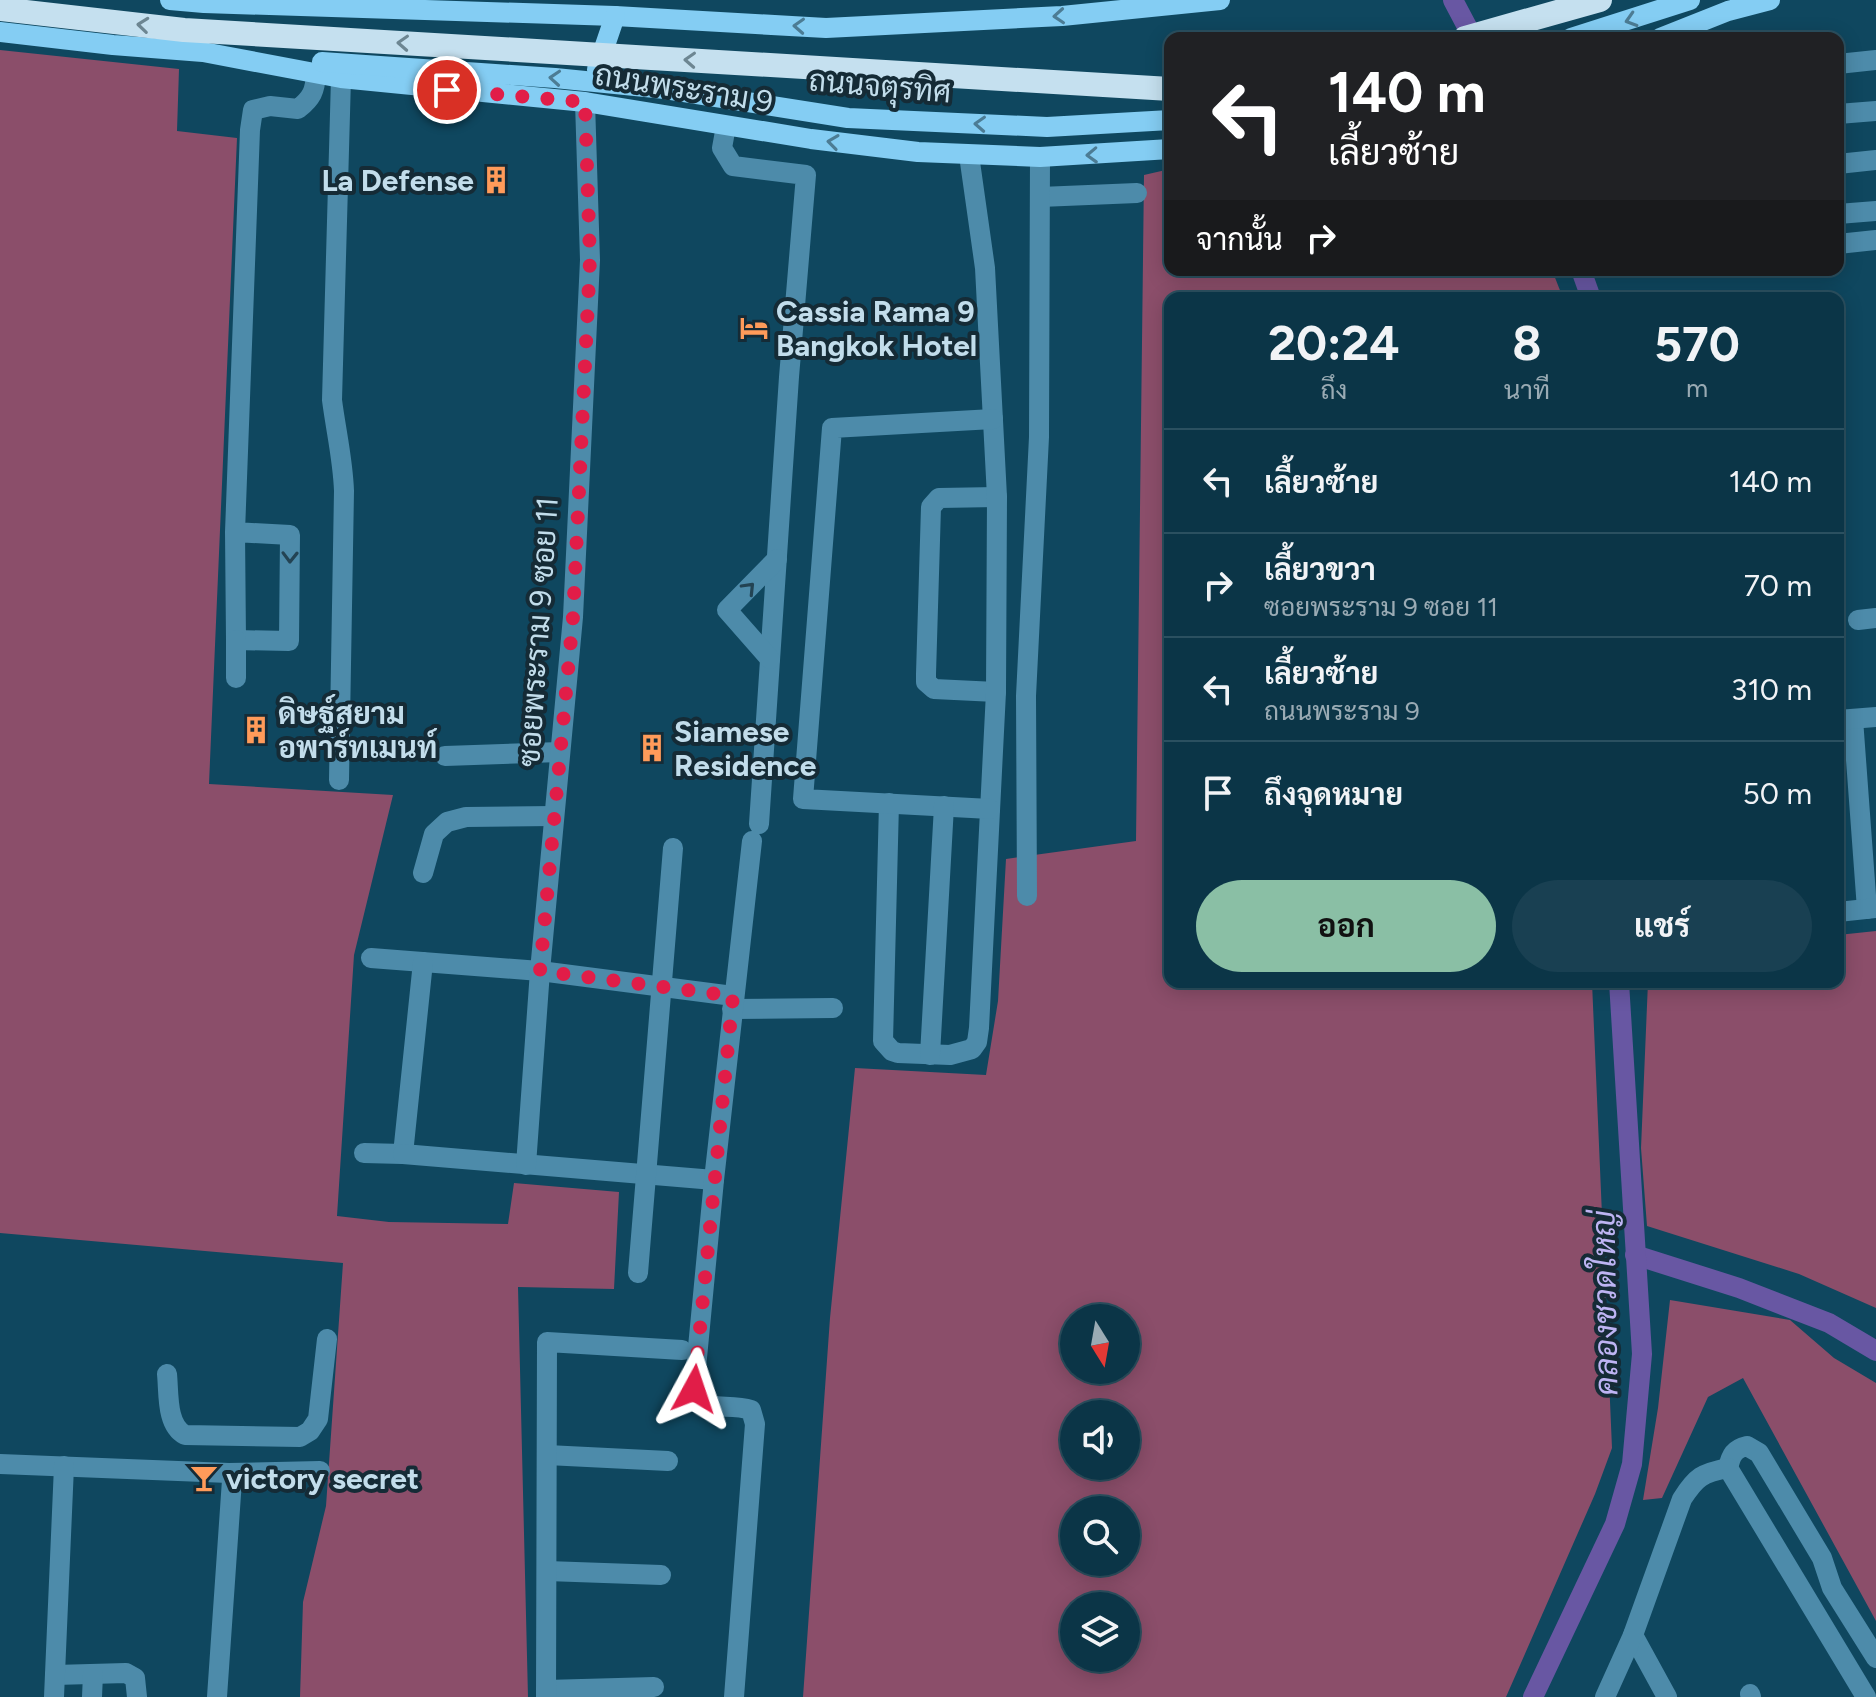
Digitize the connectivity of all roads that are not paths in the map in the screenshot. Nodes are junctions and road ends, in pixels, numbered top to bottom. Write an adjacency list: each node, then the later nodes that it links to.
1 (170, 0): 9 (main road, ถนนพระราม 9)
2 (430, 0): 9 (main road)
3 (1220, 0): 10 (main road, ถนนพระราม 9, one-way to 10)
4 (1600, 0): 12 (highway)
5 (1690, 0): 13 (main road, one-way to 13)
6 (1770, 0): 14 (main road)
7 (0, 1): 15 (main road)
8 (0, 9): 21 (highway, one-way to 8)
9 (454, 11): 10 (main road, ถนนพระราม 9)
10 (615, 16): 22 (main road)
11 (0, 32): 15 (main road, ถนนพระราม 9)
12 (1483, 32)
13 (1590, 32)
14 (1675, 32)
15 (113, 45): 16 (main road, ถนนพระราม 9)
16 (203, 52): 19 (main road, ถนนพระราม 9); 25 (main road, ถนนจตุรทิศ, one-way to 16)
17 (1876, 60): 18 (street)
18 (1844, 63)
19 (316, 74): 20 (main road, ถนนพระราม 9); 40 (street)
20 (341, 78): 22 (main road, ถนนพระราม 9); 50 (street)
21 (1164, 89)
22 (585, 102): 26 (main road, ถนนพระราม 9); 48 (street, ซอยพระราม 9 ซอย 11)
23 (1876, 111): 24 (street)
24 (1844, 114)
25 (1164, 120)
26 (726, 126): 28 (main road, ถนนพระราม 9, one-way to 26); 41 (street)
27 (1164, 149): 29 (main road, ถนนพระราม 9, one-way to 29)
28 (969, 155): 29 (main road, ถนนพระราม 9); 38 (street)
29 (1040, 157): 33 (street)
30 (1876, 160): 31 (street)
31 (1844, 163)
32 (1137, 193): 33 (street)
33 (1040, 197): 57 (street)
34 (1876, 211): 35 (street)
35 (1844, 214)
36 (1876, 240): 37 (street)
37 (1844, 243)
38 (993, 419): 39 (street); 51 (street)
39 (997, 497): 45 (street); 45 (street)
40 (235, 532): 42 (street); 42 (street, one-way to 42)
41 (777, 559): 43 (street); 43 (street, one-way to 41)
42 (236, 640): 44 (street)
43 (770, 659): 64 (street)
44 (236, 678)
45 (996, 692): 53 (street)
46 (1876, 717): 47 (street)
47 (1846, 719): 58 (street)
48 (560, 752): 49 (street); 54 (street, ซอยพระราม 9 ซอย 11)
49 (445, 756)
50 (339, 780)
51 (889, 803): 52 (street); 66 (street)
52 (944, 806): 53 (street); 66 (street)
53 (990, 809): 66 (street)
54 (554, 816): 56 (street); 62 (street, ซอยพระราม 9 ซอย 11)
55 (673, 848): 63 (street)
56 (423, 873)
57 (1027, 896)
58 (1871, 908): 59 (street)
59 (1844, 911)
60 (371, 958): 61 (street)
61 (423, 962): 62 (street); 68 (street)
62 (540, 971): 63 (street); 69 (street, ซอยพระราม 9 ซอย 11)
63 (662, 987): 64 (street); 70 (street)
64 (733, 1003): 65 (street); 71 (street)
65 (833, 1008)
66 (930, 1055)
67 (364, 1153): 68 (street)
68 (403, 1154): 69 (street)
69 (526, 1165): 70 (street)
70 (644, 1175): 71 (street); 72 (street)
71 (714, 1180): 97 (street)
72 (638, 1273)
73 (327, 1339): 77 (street)
74 (682, 1350): 78 (street)
75 (167, 1374): 76 (street)
76 (195, 1436): 77 (street); 83 (street)
77 (300, 1437): 84 (street)
78 (547, 1455): 79 (street); 85 (street)
79 (668, 1461)
80 (0, 1464): 81 (street)
81 (64, 1466): 83 (street); 90 (street)
82 (1728, 1468): 87 (street); 88 (street); 100 (street)
83 (190, 1470): 84 (street)
84 (229, 1473): 96 (street)
85 (547, 1571): 86 (street); 92 (street)
86 (661, 1575)
87 (1633, 1635): 98 (street); 99 (street)
88 (1876, 1658)
89 (93, 1674): 90 (street); 94 (street); 95 (street)
90 (55, 1675): 93 (street)
91 (654, 1687): 92 (street)
92 (546, 1693)
93 (54, 1697)
94 (92, 1697)
95 (137, 1697)
96 (217, 1697)
97 (734, 1697)
98 (1605, 1697)
99 (1667, 1697)
100 (1866, 1697)

